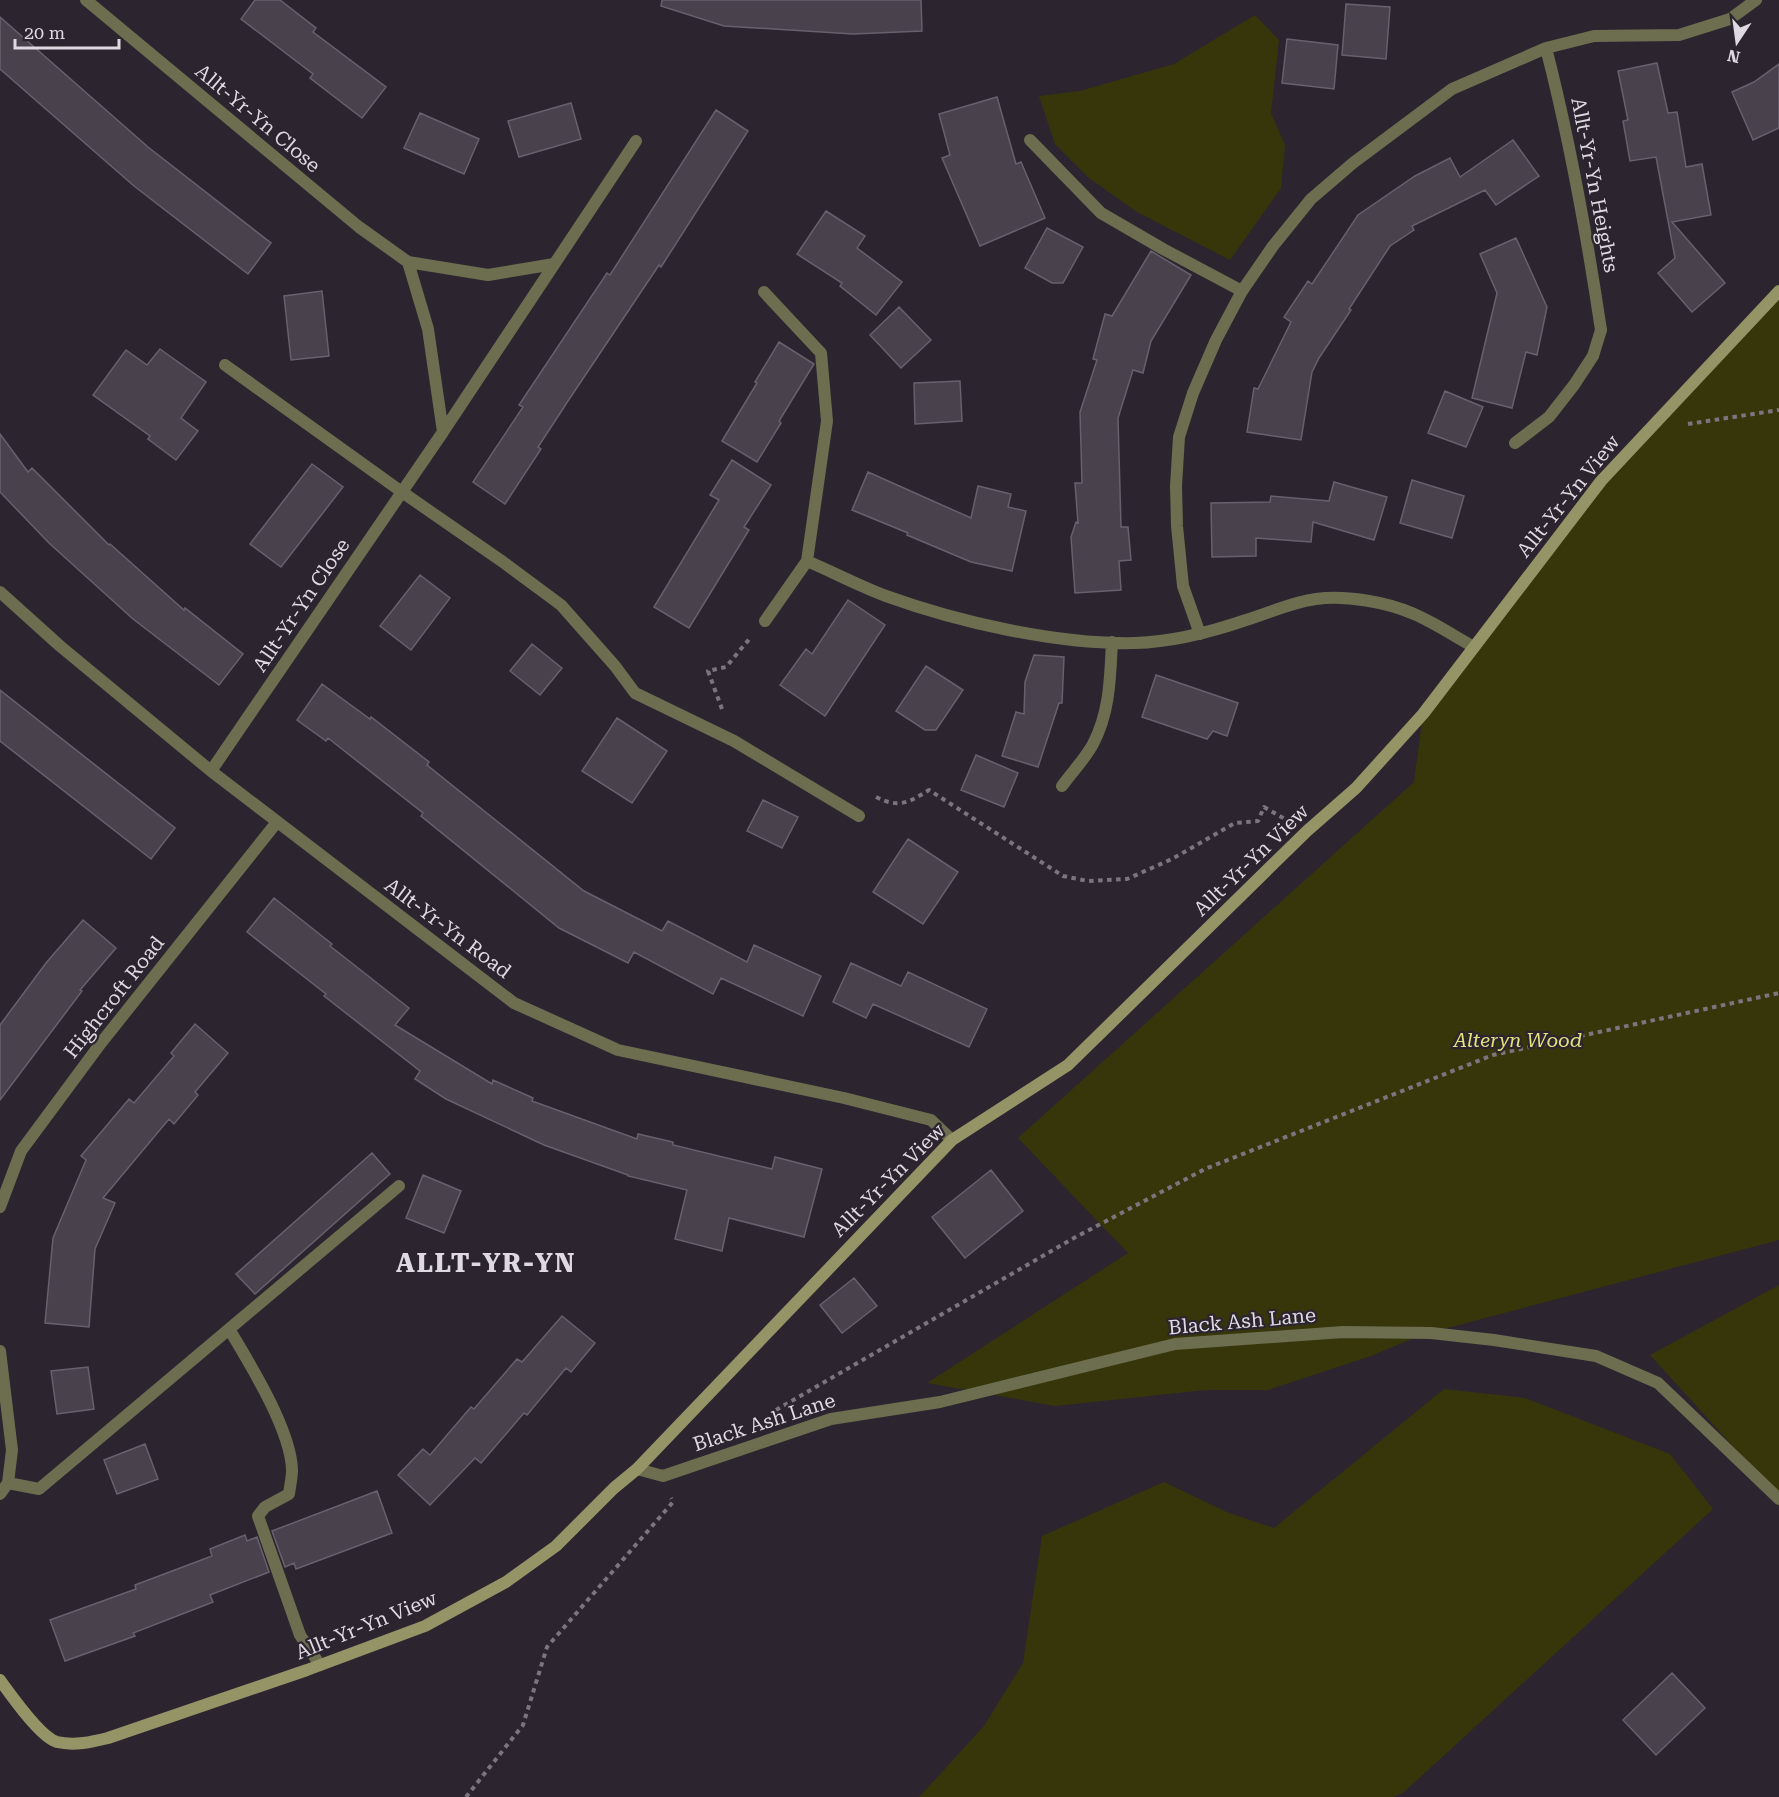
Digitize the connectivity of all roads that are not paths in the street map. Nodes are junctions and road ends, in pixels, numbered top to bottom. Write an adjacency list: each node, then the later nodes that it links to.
1 (86, 0): 6 (street, Allt-Yr-Yn Close)
2 (1756, 0): 3 (street)
3 (1546, 48): 8 (street); 13 (street, Allt-Yr-Yn Heights)
4 (1030, 140): 8 (street)
5 (636, 141): 7 (street, Allt-Yr-Yn Close)
6 (408, 262): 7 (street, Allt-Yr-Yn Close); 12 (street)
7 (554, 264): 12 (street, Allt-Yr-Yn Close)
8 (1242, 291): 18 (street)
9 (1779, 291): 20 (street, Allt-Yr-Yn View)
10 (764, 292): 15 (street)
11 (225, 365): 14 (street)
12 (444, 432): 14 (street, Allt-Yr-Yn Close)
13 (1515, 443)
14 (402, 492): 21 (street, Allt-Yr-Yn Close); 23 (street)
15 (807, 561): 17 (street); 19 (street)
16 (0, 592): 21 (street, Allt-Yr-Yn Road)
17 (765, 621)
18 (1200, 634): 19 (street); 20 (street)
19 (1112, 642): 22 (street)
20 (1474, 647): 25 (street, Allt-Yr-Yn View)
21 (211, 771): 24 (street, Allt-Yr-Yn Road)
22 (1062, 786)
23 (860, 816)
24 (277, 822): 25 (street, Allt-Yr-Yn Road); 27 (street, Highcroft Road)
25 (952, 1140): 30 (street, Allt-Yr-Yn View)
26 (399, 1186): 28 (street)
27 (0, 1205)
28 (229, 1329): 31 (street); 34 (street)
29 (0, 1351): 31 (street)
30 (637, 1469): 33 (street, Black Ash Lane); 34 (street, Allt-Yr-Yn View)
31 (8, 1483): 32 (street)
32 (0, 1494)
33 (1779, 1499)
34 (320, 1665): 35 (street, Allt-Yr-Yn View)
35 (0, 1680)

